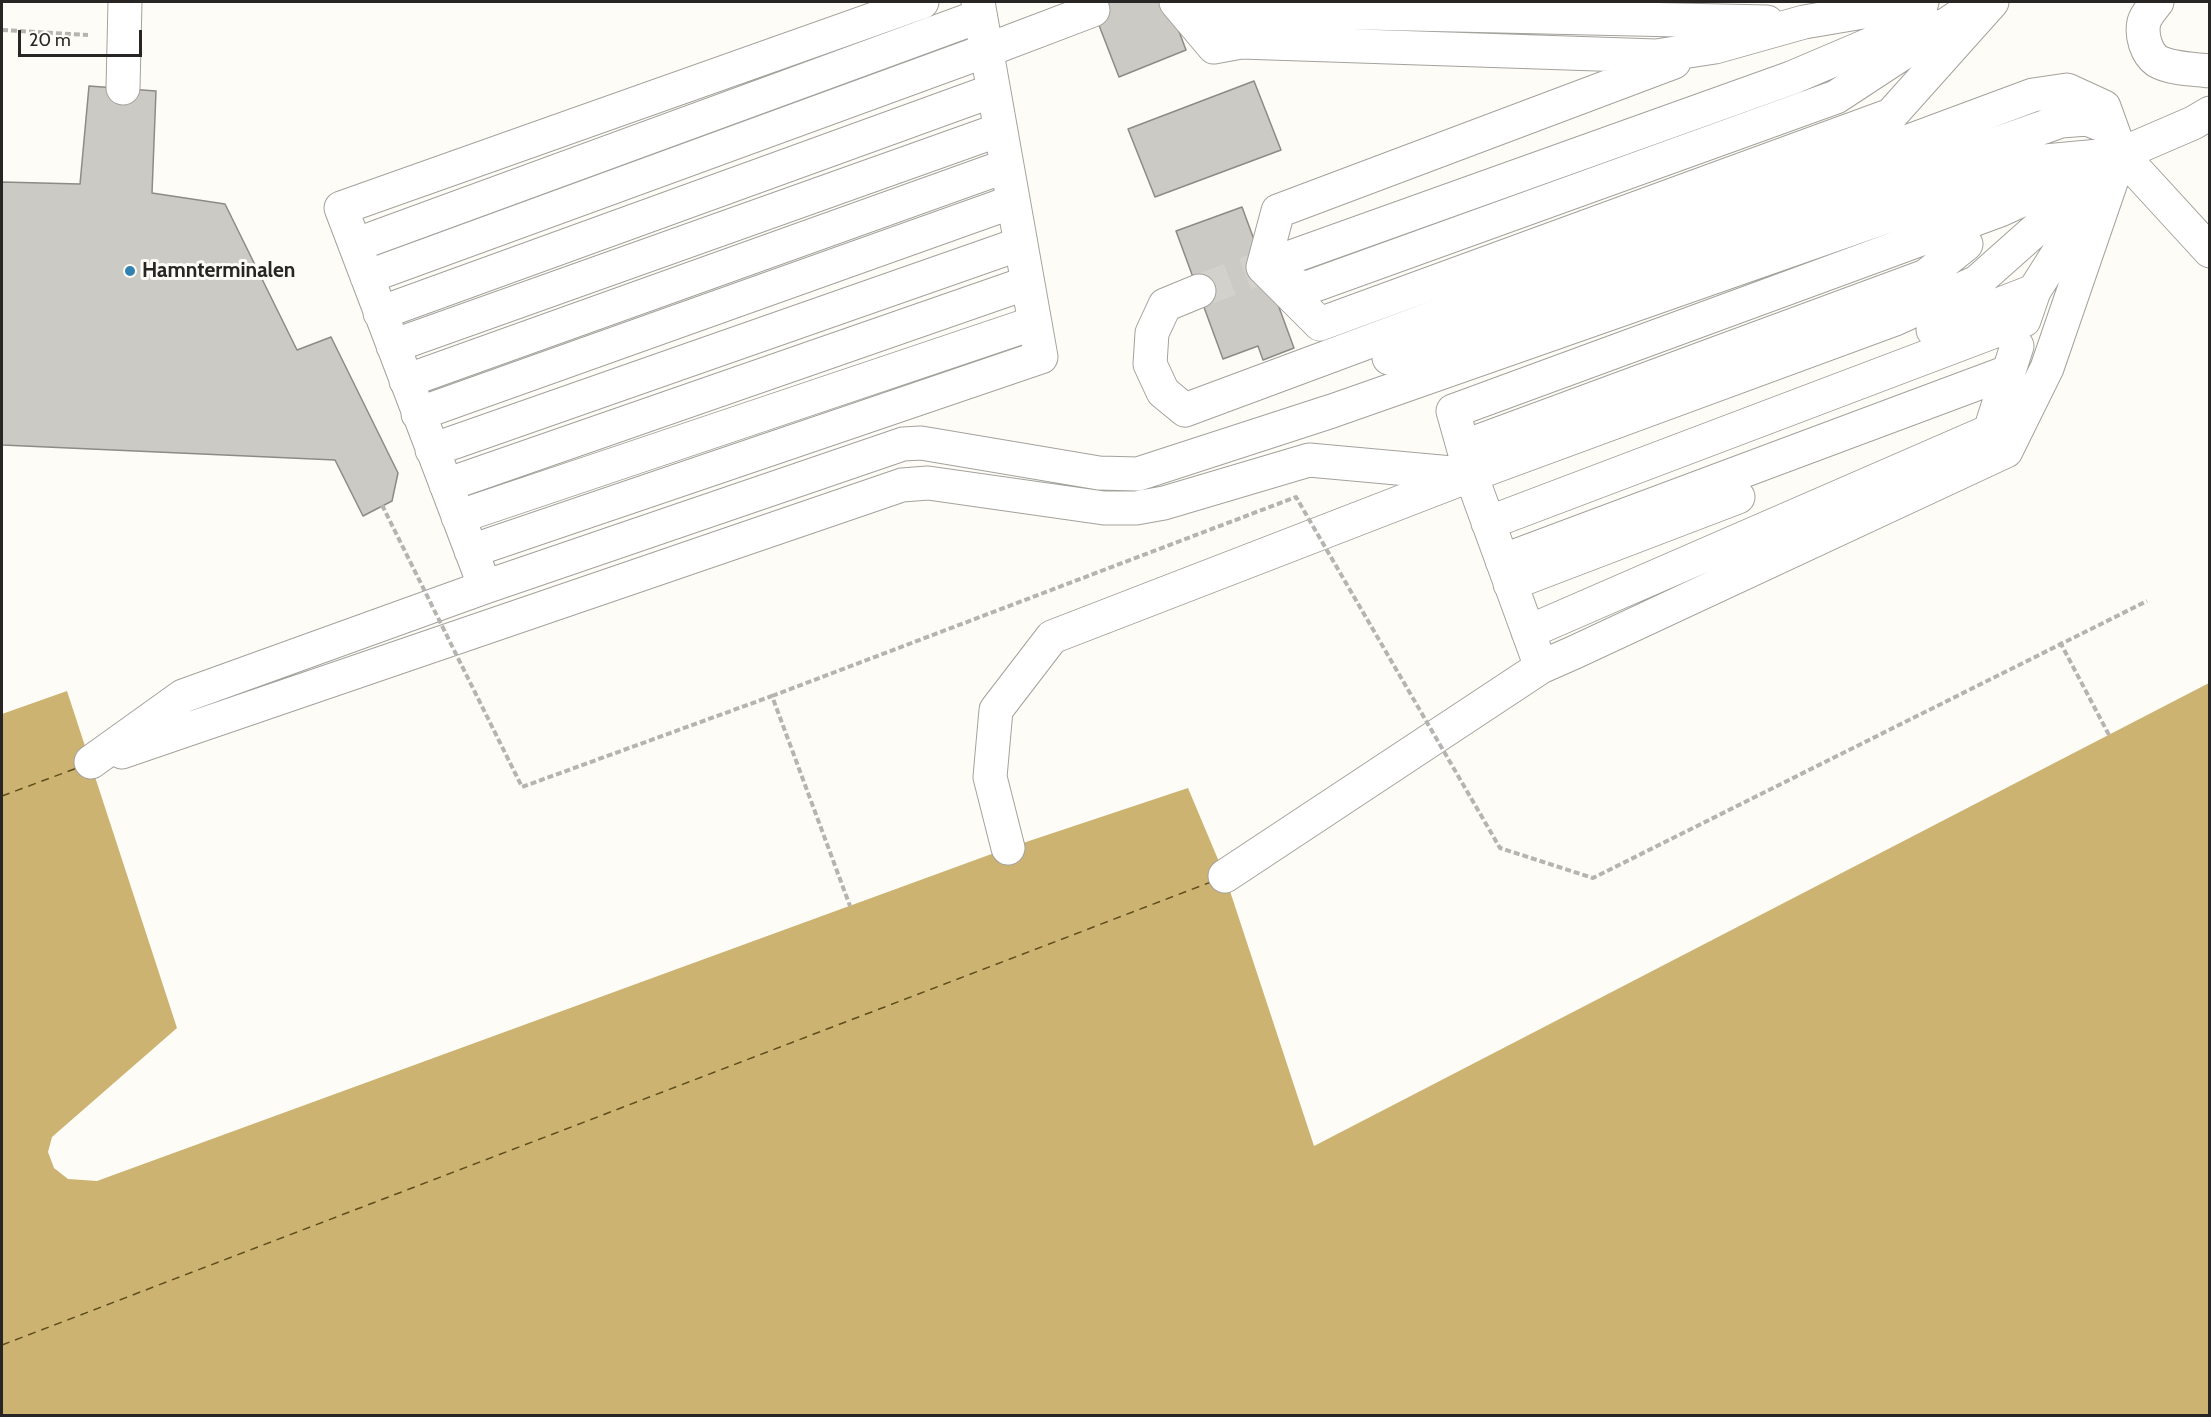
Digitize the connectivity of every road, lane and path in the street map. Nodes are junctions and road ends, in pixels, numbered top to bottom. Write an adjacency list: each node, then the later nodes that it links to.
1 (126, 2): 16 (street)
2 (922, 2): 28 (street)
3 (1176, 2): 17 (street)
4 (1182, 2): 14 (street)
5 (1572, 2): 13 (street)
6 (1922, 2): 13 (street)
7 (1961, 2): 25 (street)
8 (1970, 2): 25 (street)
9 (1982, 2): 25 (street)
10 (1990, 2): 25 (street)
11 (2157, 2): 18 (street)
12 (1093, 10): 22 (street)
13 (1870, 11): 14 (street)
14 (1804, 22): 17 (street)
15 (2, 30): 16 (path)
16 (124, 37): 19 (street)
17 (1715, 47): 25 (street)
18 (2210, 71)
19 (123, 88)
20 (2210, 113): 21 (street)
21 (2116, 142): 23 (street); 24 (street); 26 (street); 27 (street); 30 (street); 31 (street); 34 (street)
22 (1005, 169): 28 (street); 28 (street); 28 (street); 28 (street); 28 (street); 28 (street); 28 (street)
23 (2000, 210): 30 (street); 30 (street)
24 (2210, 250)
25 (1263, 267)
26 (1199, 291)
27 (2013, 357): 30 (street); 30 (street); 30 (street); 30 (street)
28 (409, 389): 31 (street)
29 (382, 505): 35 (path, bridge)
30 (1491, 530): 31 (street); 34 (street); 37 (street)
31 (485, 586)
32 (2147, 601): 33 (path, bridge)
33 (2060, 642): 35 (path, bridge); 36 (path)
34 (1541, 667): 38 (street)
35 (772, 696): 39 (path, bridge)
36 (2109, 735)
37 (1008, 848)
38 (1225, 876)
39 (850, 906)

